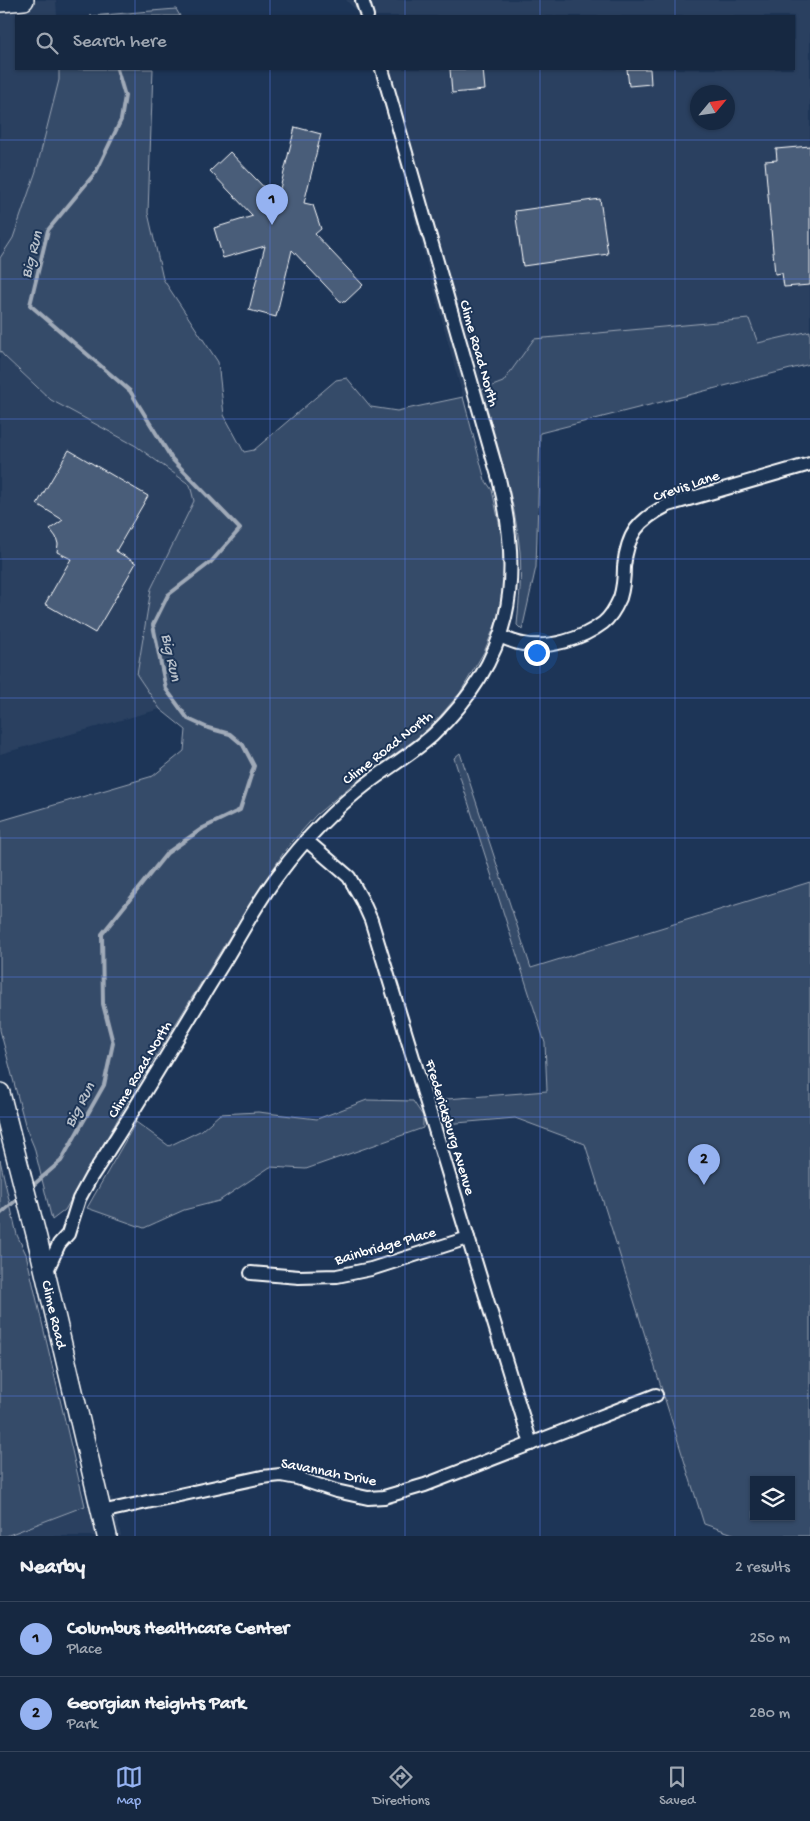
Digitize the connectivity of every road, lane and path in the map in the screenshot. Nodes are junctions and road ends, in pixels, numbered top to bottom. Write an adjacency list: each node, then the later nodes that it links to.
1 (24, 0): 3 (main road)
2 (362, 0): 4 (street)
3 (0, 2)
4 (367, 15)
5 (382, 70): 7 (street, Clime Road North)
6 (810, 464): 7 (street, Crevis Lane)
7 (501, 637): 8 (street, Clime Road North)
8 (306, 840): 10 (street, Fredericksburg Avenue); 12 (street, Clime Road North)
9 (0, 1093): 12 (main road, Clime Road)
10 (468, 1238): 11 (street, Bainbridge Place); 14 (street, Fredericksburg Avenue)
11 (251, 1274)
12 (45, 1275): 15 (main road, Clime Road)
13 (656, 1395): 14 (street, Savannah Drive)
14 (531, 1444): 15 (street, Savannah Drive)
15 (101, 1512): 16 (main road, Clime Road)
16 (106, 1536)

